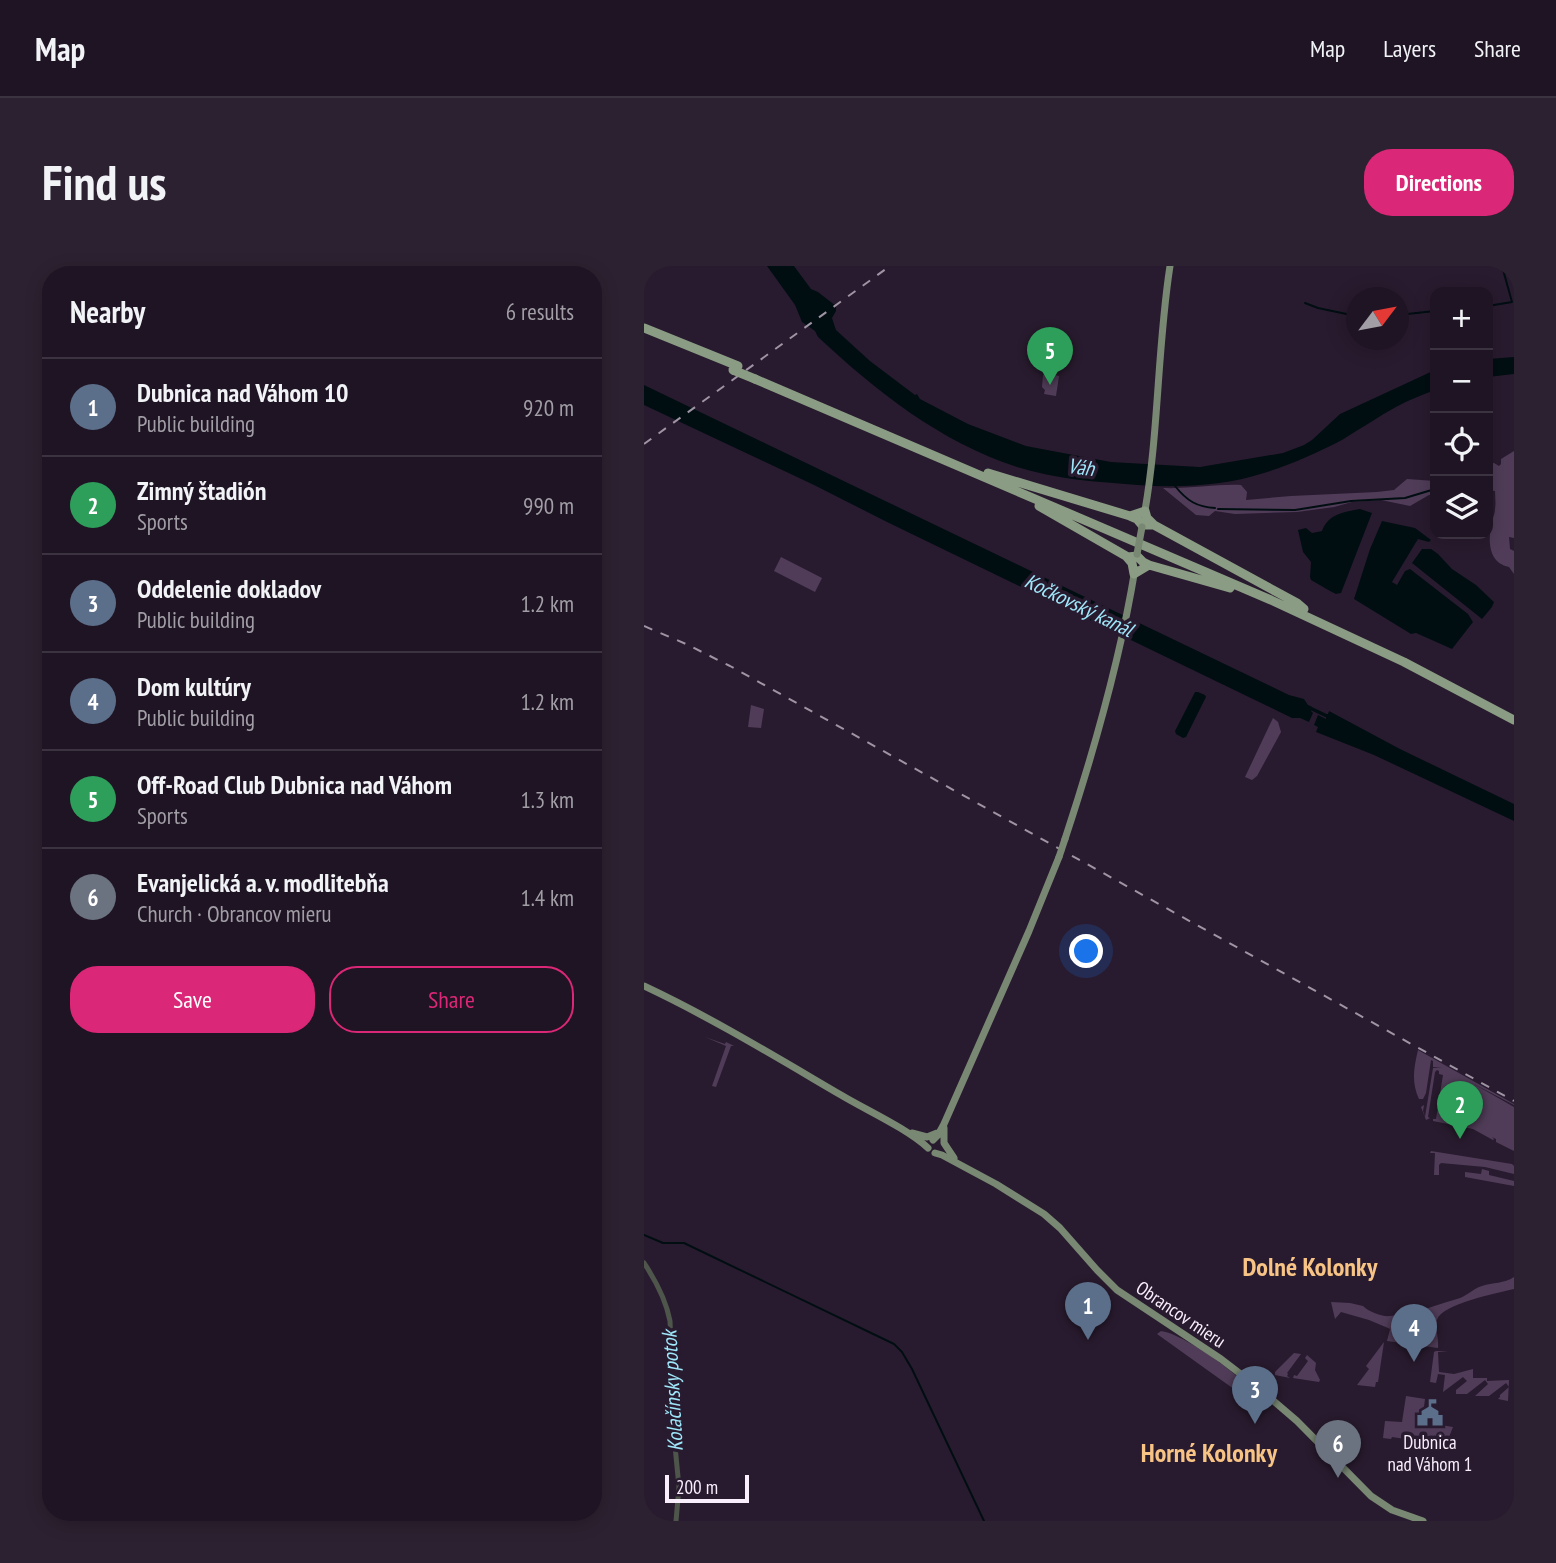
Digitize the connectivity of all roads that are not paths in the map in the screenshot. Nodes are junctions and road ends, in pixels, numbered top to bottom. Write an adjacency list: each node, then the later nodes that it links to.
1 (1170, 266): 8 (main road)
2 (644, 328): 4 (highway)
3 (644, 334): 4 (highway)
4 (736, 368): 5 (highway, bridge)
5 (757, 377): 6 (highway); 7 (highway)
6 (988, 473): 9 (highway); 17 (highway)
7 (1021, 493): 13 (highway); 16 (highway)
8 (1145, 509): 9 (highway); 10 (highway); 11 (main road)
9 (1129, 516): 11 (highway)
10 (1154, 525): 11 (highway); 17 (highway)
11 (1142, 526): 12 (main road, bridge)
12 (1137, 555): 13 (highway); 14 (highway); 15 (main road)
13 (1126, 556): 15 (highway)
14 (1149, 565): 15 (highway); 16 (highway)
15 (1134, 574): 21 (main road, bridge)
16 (1271, 600): 19 (highway)
17 (1304, 609): 18 (highway)
18 (1514, 714)
19 (1514, 720)
20 (644, 986): 22 (main road)
21 (944, 1124): 22 (main road); 23 (main road); 24 (main road)
22 (897, 1127): 23 (main road, Obrancov mieru)
23 (935, 1146): 24 (main road, Obrancov mieru)
24 (957, 1163): 27 (main road, Obrancov mieru)
25 (644, 1263): 26 (street)
26 (676, 1521)
27 (1423, 1521)

